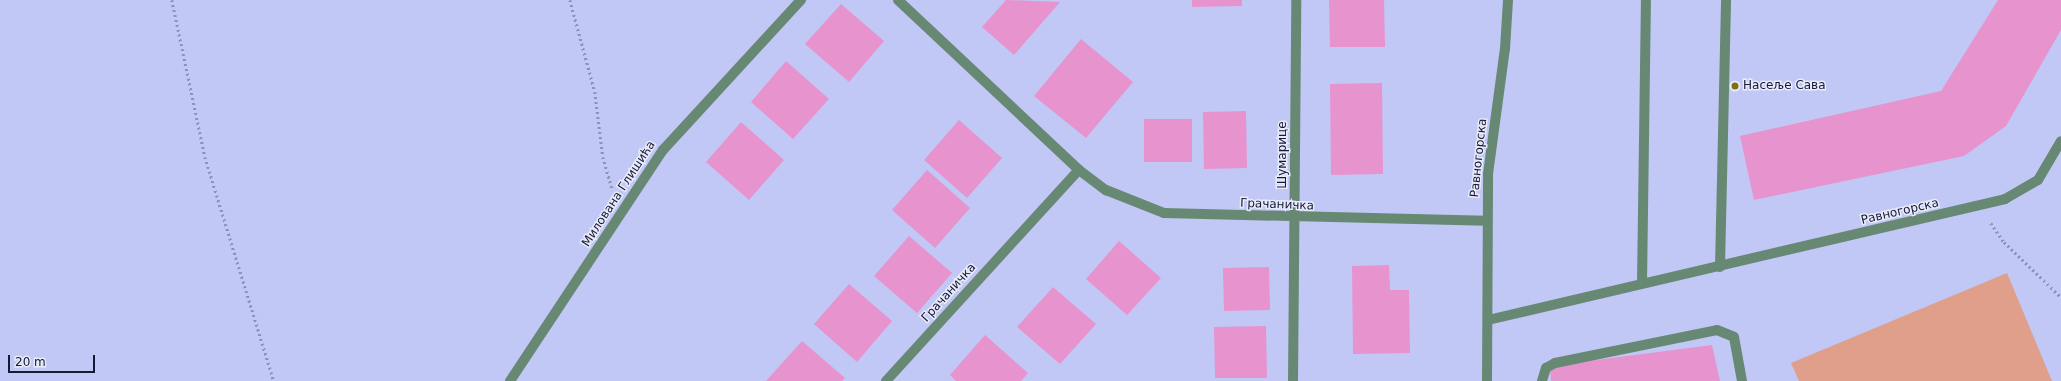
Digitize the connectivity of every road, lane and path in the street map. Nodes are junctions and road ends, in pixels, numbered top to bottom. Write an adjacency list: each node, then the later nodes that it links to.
1 (172, 0): 19 (path)
2 (570, 0): 12 (path)
3 (801, 0): 12 (street, Милована Глишића)
4 (898, 0): 10 (street, Грачаничка)
5 (1296, 0): 13 (street, Шумарице)
6 (1508, 0): 14 (street, Равногорска)
7 (1646, 0): 16 (street)
8 (1726, 0): 15 (street)
9 (2061, 141): 11 (street, Равногорска)
10 (1079, 170): 13 (street, Грачаничка); 21 (street, Грачаничка)
11 (1980, 206): 15 (street, Равногорска); 17 (path)
12 (623, 211): 20 (street, Милована Глишића)
13 (1296, 219): 14 (street, Грачаничка); 22 (street, Шумарице)
14 (1486, 221): 18 (street, Равногорска)
15 (1720, 267): 16 (street, Равногорска)
16 (1642, 283): 18 (street, Равногорска)
17 (2061, 297)
18 (1488, 320): 23 (street, Равногорска)
19 (274, 381)
20 (510, 381)
21 (886, 381)
22 (1293, 381)
23 (1486, 381)
24 (1542, 381): 25 (street)
25 (1742, 381)

